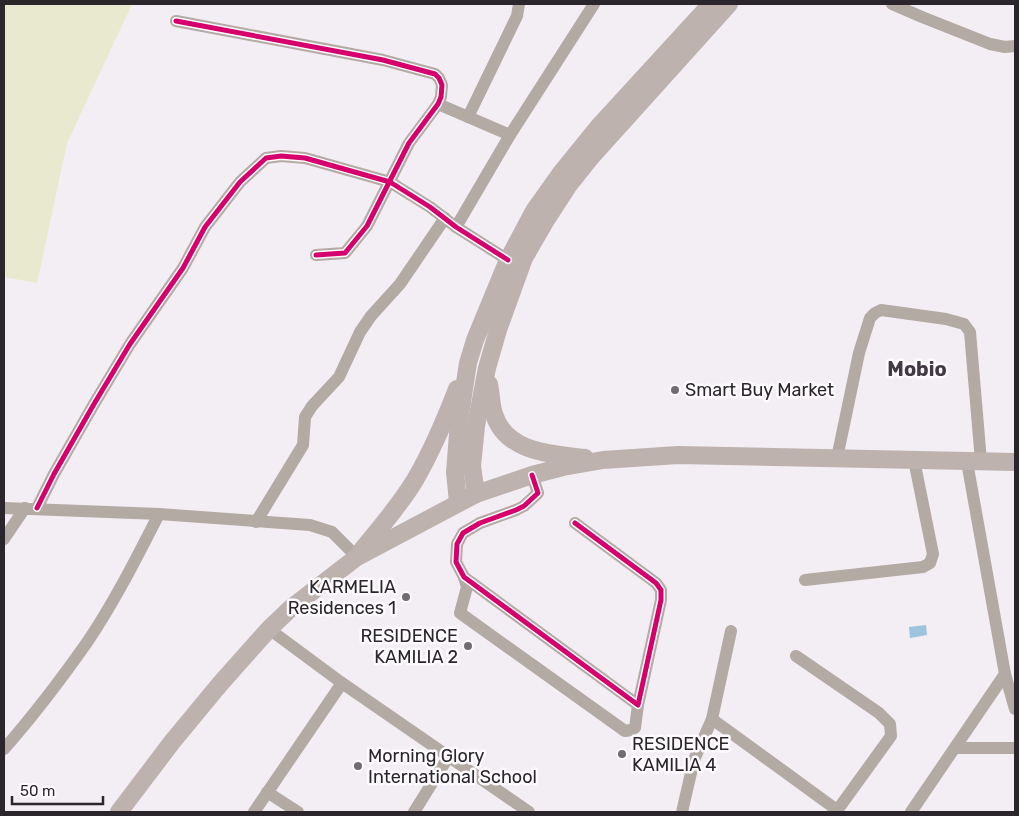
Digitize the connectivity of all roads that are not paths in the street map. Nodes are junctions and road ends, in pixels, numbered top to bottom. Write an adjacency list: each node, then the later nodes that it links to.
1 (519, 4): 9 (street)
2 (594, 4): 10 (street)
3 (711, 4): 15 (street)
4 (730, 4): 17 (street)
5 (892, 4): 7 (street)
6 (176, 20): 8 (street)
7 (1015, 46)
8 (438, 104): 9 (street); 11 (street)
9 (468, 117): 10 (street)
10 (510, 135): 13 (street)
11 (390, 182): 12 (street); 14 (street); 27 (street)
12 (444, 218): 13 (street); 29 (street)
13 (456, 227): 15 (street)
14 (316, 255)
15 (508, 260): 16 (street)
16 (468, 363): 25 (street); 32 (street)
17 (487, 368): 19 (street); 24 (street)
18 (837, 458): 19 (street); 20 (street); 21 (street)
19 (603, 460): 23 (street)
20 (914, 460): 21 (street); 34 (street)
21 (974, 462): 22 (street); 38 (street)
22 (1015, 462)
23 (532, 475): 24 (street); 33 (street)
24 (476, 494): 25 (street)
25 (458, 502): 32 (street)
26 (4, 508): 27 (street)
27 (31, 508): 28 (street); 31 (street)
28 (159, 514): 29 (street); 45 (street)
29 (256, 522): 32 (street)
30 (575, 523): 40 (street)
31 (4, 539)
32 (356, 557): 35 (street)
33 (464, 577): 40 (street); 40 (street)
34 (805, 580)
35 (269, 629): 39 (street); 49 (street)
36 (731, 631): 42 (street)
37 (796, 656): 48 (street)
38 (1005, 674): 41 (street); 43 (street)
39 (342, 682): 46 (street); 47 (street)
40 (638, 705)
41 (1015, 709)
42 (712, 719): 48 (street); 54 (street)
43 (955, 748): 44 (street); 55 (street)
44 (1015, 748)
45 (4, 749)
46 (449, 756): 52 (street); 53 (street)
47 (267, 792): 50 (street); 51 (street)
48 (837, 811)
49 (119, 812)
50 (254, 812)
51 (298, 812)
52 (414, 812)
53 (529, 812)
54 (682, 812)
55 (911, 812)

